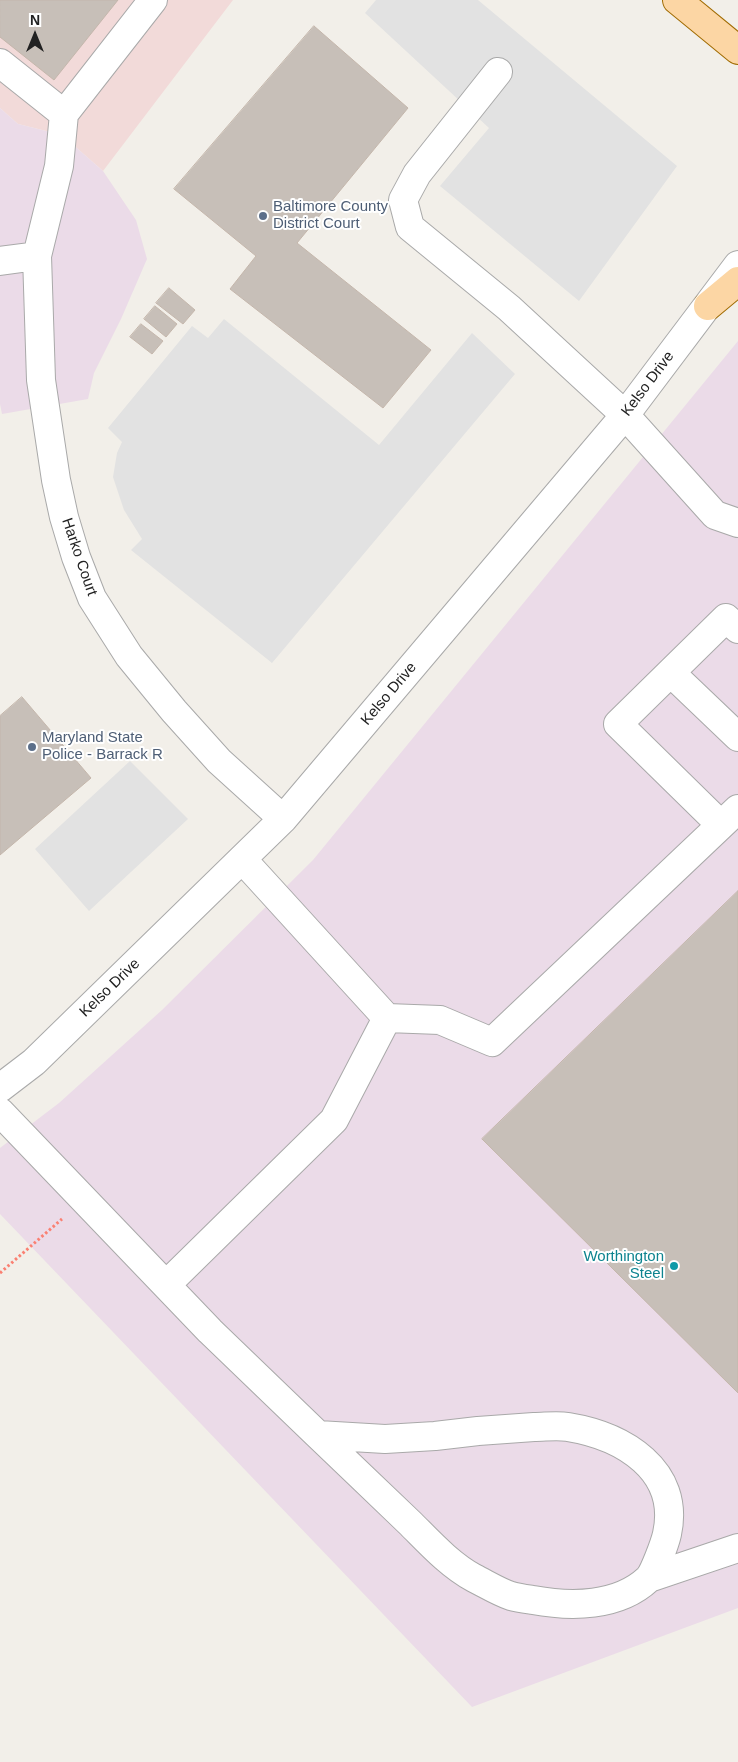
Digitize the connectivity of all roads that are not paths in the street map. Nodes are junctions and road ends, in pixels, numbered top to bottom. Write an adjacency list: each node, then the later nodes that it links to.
1 (153, 0): 6 (street)
2 (678, 0): 3 (main road)
3 (738, 50)
4 (0, 63): 6 (street)
5 (498, 72): 12 (street)
6 (64, 114): 7 (street, Harko Court)
7 (36, 256): 8 (street); 18 (street, Harko Court)
8 (0, 261)
9 (738, 265): 11 (street, Kelso Drive)
10 (738, 281): 11 (main road)
11 (708, 306): 12 (street, Kelso Drive)
12 (625, 415): 13 (street); 18 (street, Kelso Drive)
13 (738, 523)
14 (738, 629): 15 (street)
15 (671, 673): 16 (street); 17 (street)
16 (738, 737)
17 (730, 817): 20 (street)
18 (282, 819): 19 (street, Kelso Drive)
19 (242, 859): 20 (street); 21 (street, Kelso Drive)
20 (387, 1018): 23 (street)
21 (0, 1088)
22 (0, 1112): 23 (street)
23 (166, 1284): 24 (street)
24 (318, 1435): 26 (street); 26 (street)
25 (738, 1548): 26 (street)
26 (649, 1578)

